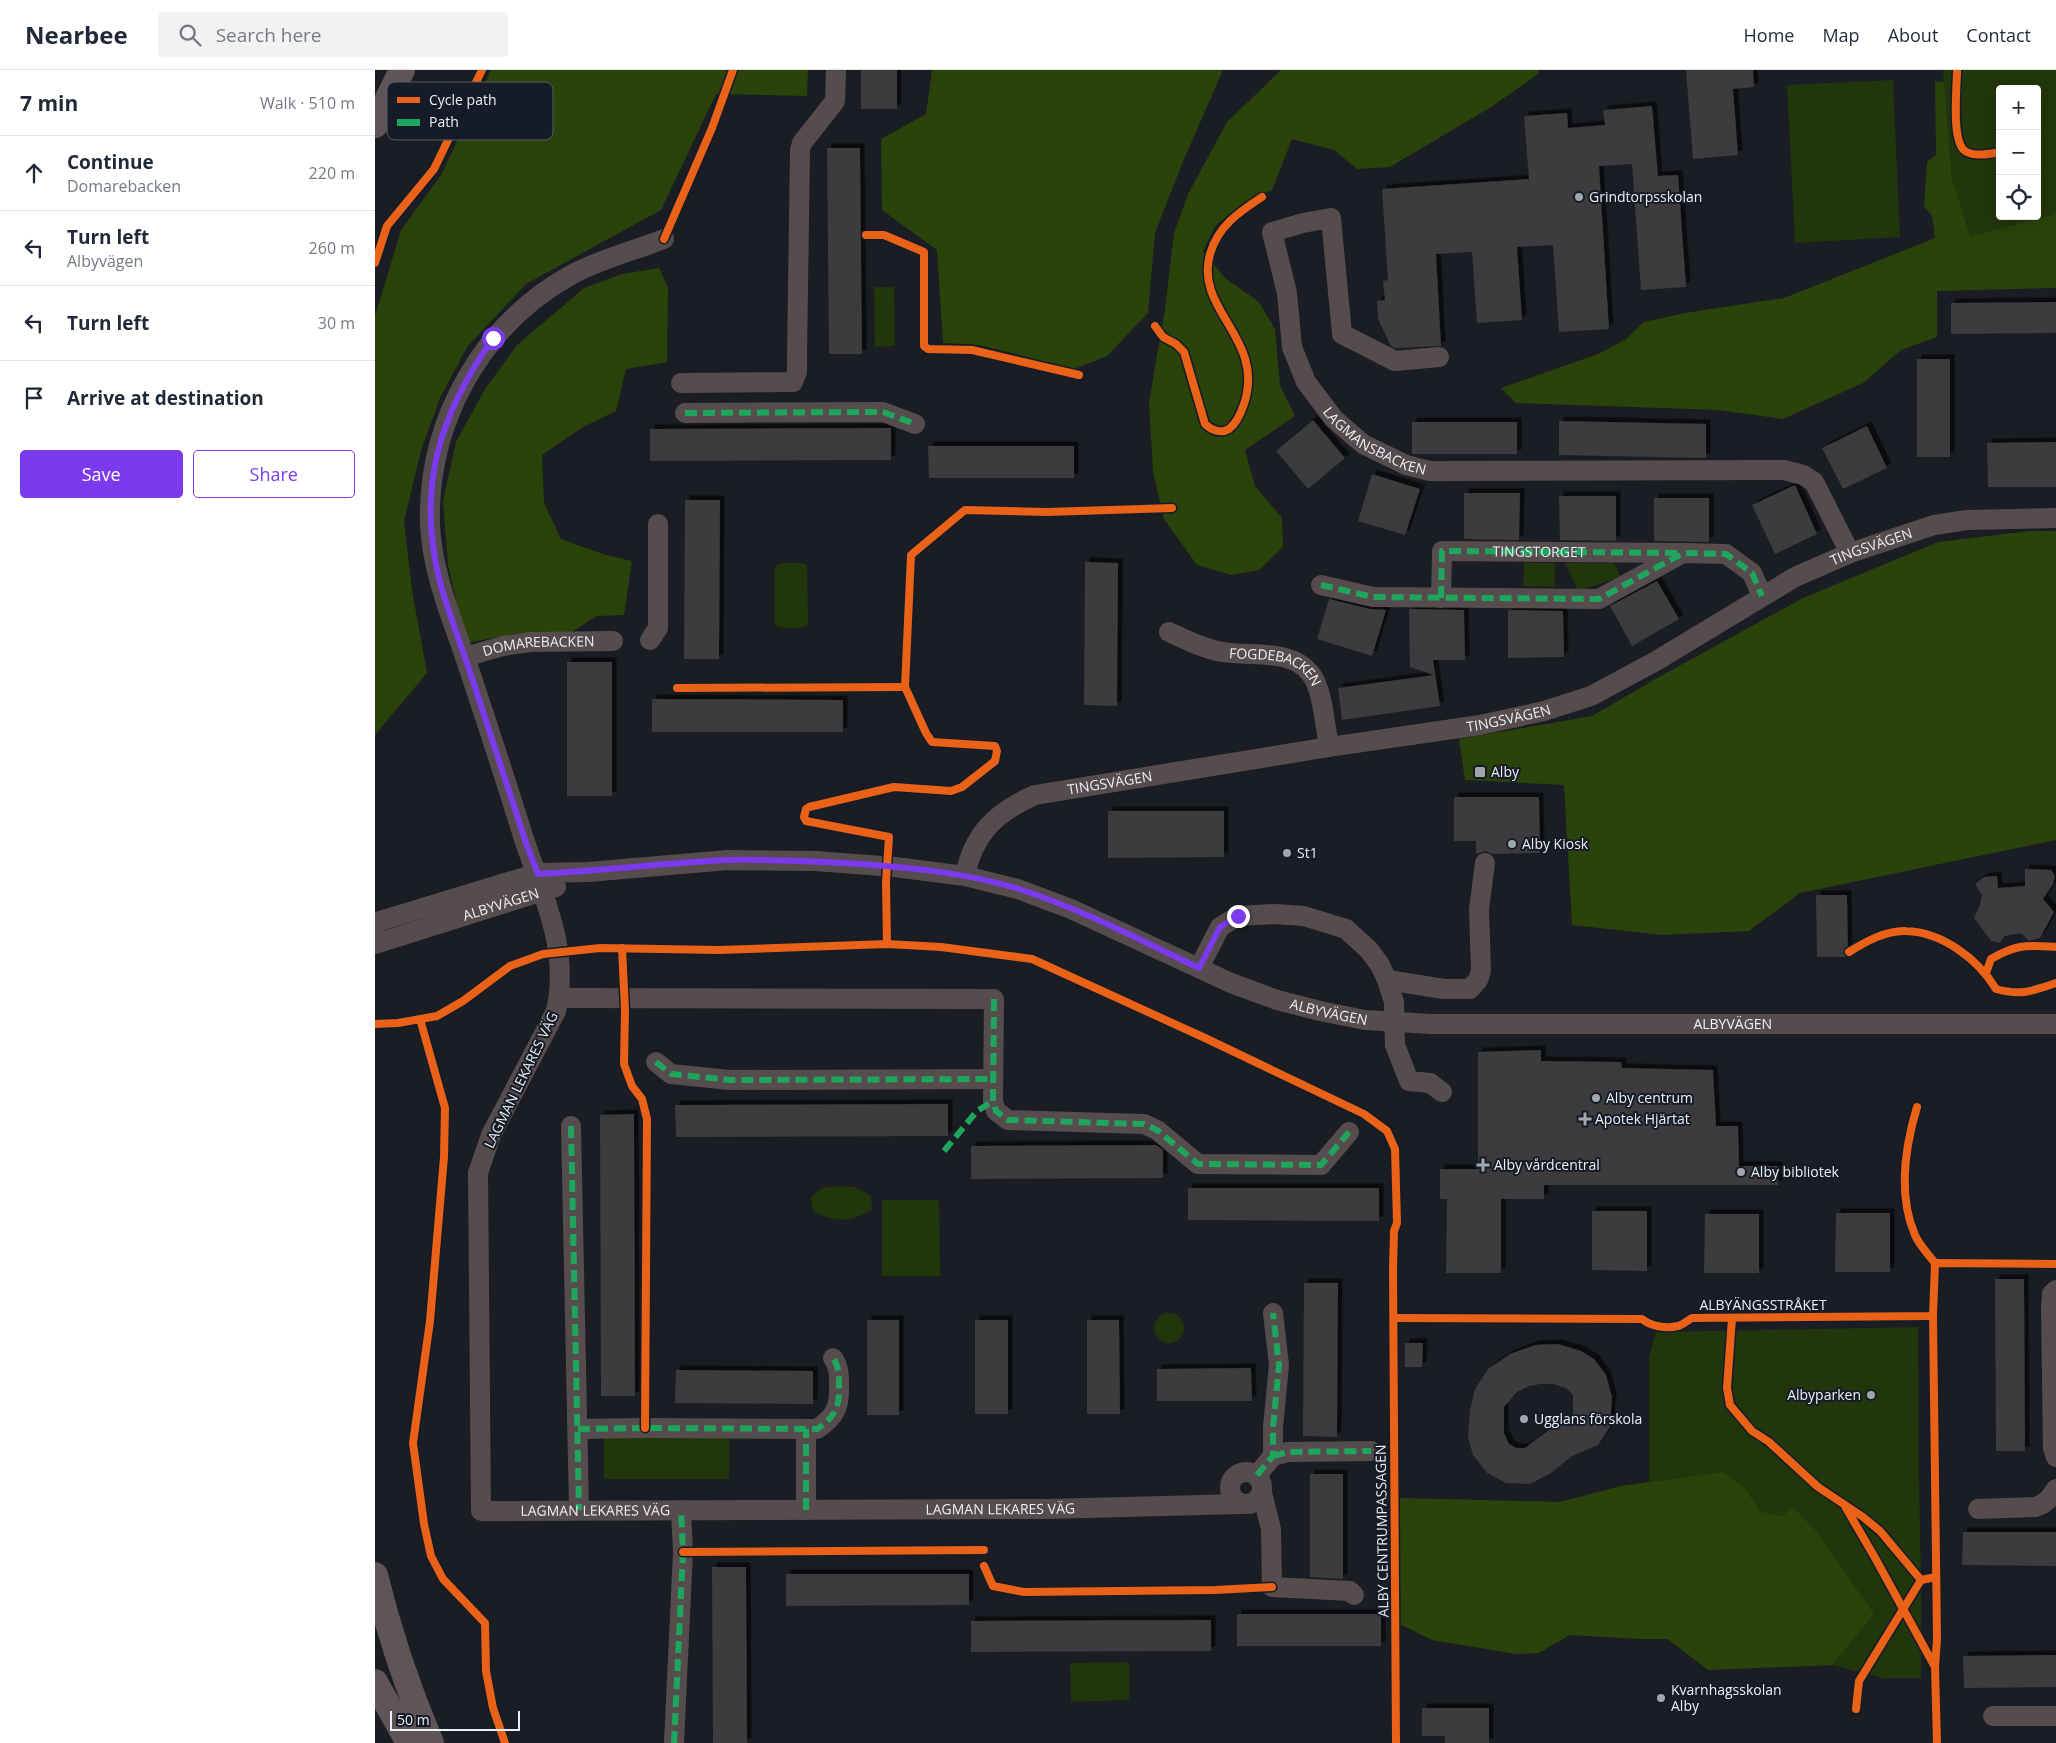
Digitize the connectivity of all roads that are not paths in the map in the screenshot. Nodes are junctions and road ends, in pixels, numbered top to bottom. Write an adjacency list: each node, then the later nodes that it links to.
1 (403, 70): 3 (main road)
2 (836, 70): 8 (street)
3 (397, 82)
4 (387, 102): 5 (main road)
5 (375, 126)
6 (664, 239): 21 (street, DOMAREBACKEN)
7 (1439, 357): 13 (street, LAGMANSBACKEN)
8 (681, 383)
9 (685, 413): 10 (street)
10 (915, 424)
11 (2056, 518): 13 (street, TINGSVÄGEN)
12 (658, 524): 19 (street)
13 (1850, 553): 16 (street, TINGSVÄGEN)
14 (1683, 554): 16 (street, TINGSTORGET); 17 (street, TINGSTORGET); 17 (street, TINGSTORGET)
15 (1321, 586): 17 (street, TINGSTORGET)
16 (1762, 596): 22 (street, TINGSVÄGEN)
17 (1441, 598)
18 (1169, 632): 22 (street, FOGDEBACKEN)
19 (650, 640)
20 (613, 641): 21 (street, DOMAREBACKEN)
21 (465, 657): 25 (street, DOMAREBACKEN)
22 (1329, 747): 24 (street, TINGSVÄGEN)
23 (1485, 863): 29 (street)
24 (965, 876): 25 (street, ALBYVÄGEN); 28 (street, ALBYVÄGEN)
25 (541, 882): 26 (street, ALBYVÄGEN); 27 (street, ALBYVÄGEN); 30 (street, LAGMAN LEKARES VÄG)
26 (375, 924)
27 (375, 944)
28 (1199, 968): 29 (street); 31 (street, ALBYVÄGEN)
29 (1387, 980): 34 (street)
30 (559, 998): 33 (street, LAGMAN LEKARES VÄG); 50 (street, LAGMAN LEKARES VÄG)
31 (2056, 1024)
32 (656, 1062): 33 (street)
33 (992, 1079): 36 (street)
34 (1442, 1092)
35 (571, 1126): 41 (street)
36 (1349, 1132)
37 (2056, 1290): 40 (street)
38 (1273, 1313): 44 (street)
39 (833, 1358): 42 (street)
40 (2054, 1365): 45 (street)
41 (578, 1429): 42 (street); 50 (street)
42 (806, 1429): 52 (street)
43 (1371, 1451): 44 (street)
44 (1273, 1456): 46 (street)
45 (2056, 1457)
46 (1259, 1484): 48 (street); 48 (street); 54 (street)
47 (2056, 1489): 49 (street)
48 (1241, 1504): 52 (street, LAGMAN LEKARES VÄG)
49 (1978, 1509)
50 (579, 1510): 51 (street, LAGMAN LEKARES VÄG)
51 (681, 1510): 52 (street, LAGMAN LEKARES VÄG); 60 (street)
52 (806, 1510)
53 (375, 1575): 59 (main road)
54 (1354, 1595)
55 (375, 1682): 58 (main road)
56 (1993, 1716): 57 (street)
57 (2056, 1716)
58 (409, 1743)
59 (431, 1743)
60 (674, 1743)

